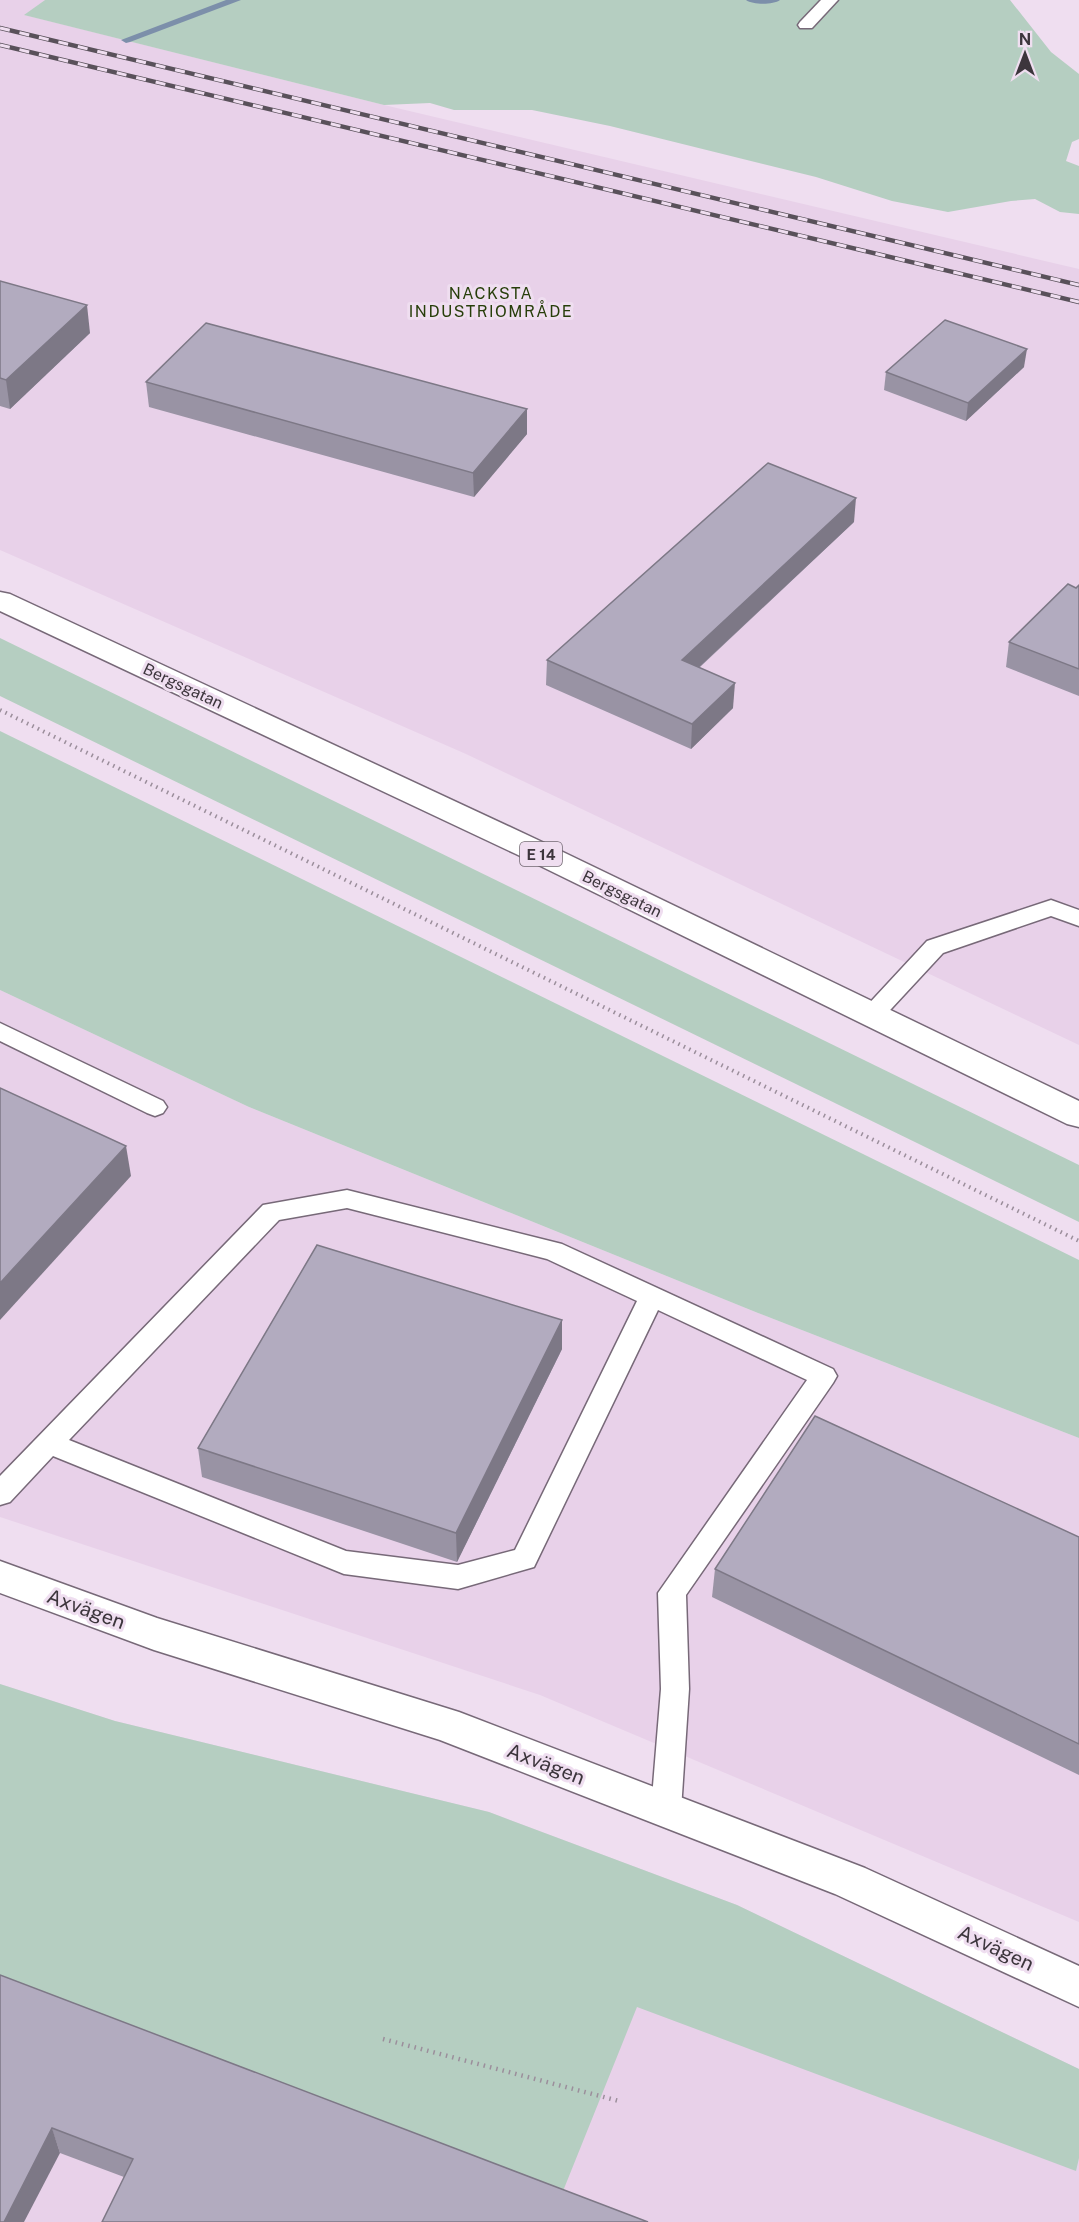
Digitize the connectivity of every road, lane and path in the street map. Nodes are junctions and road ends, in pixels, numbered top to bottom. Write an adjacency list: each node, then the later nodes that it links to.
1 (830, 0): 2 (lane)
2 (806, 26)
3 (0, 600): 6 (main road, Bergsgatan / E 14)
4 (0, 710): 10 (path)
5 (1079, 918): 6 (lane)
6 (871, 1016): 9 (main road, Bergsgatan / E 14)
7 (0, 1030): 8 (lane)
8 (155, 1107)
9 (1079, 1115)
10 (1079, 1241)
11 (652, 1296): 12 (lane); 12 (lane); 15 (lane)
12 (48, 1443): 13 (lane)
13 (0, 1494)
14 (0, 1577): 15 (main road, Axvägen)
15 (666, 1810): 16 (main road, Axvägen)
16 (1079, 1987)
17 (383, 2039): 18 (path)
18 (619, 2101)

